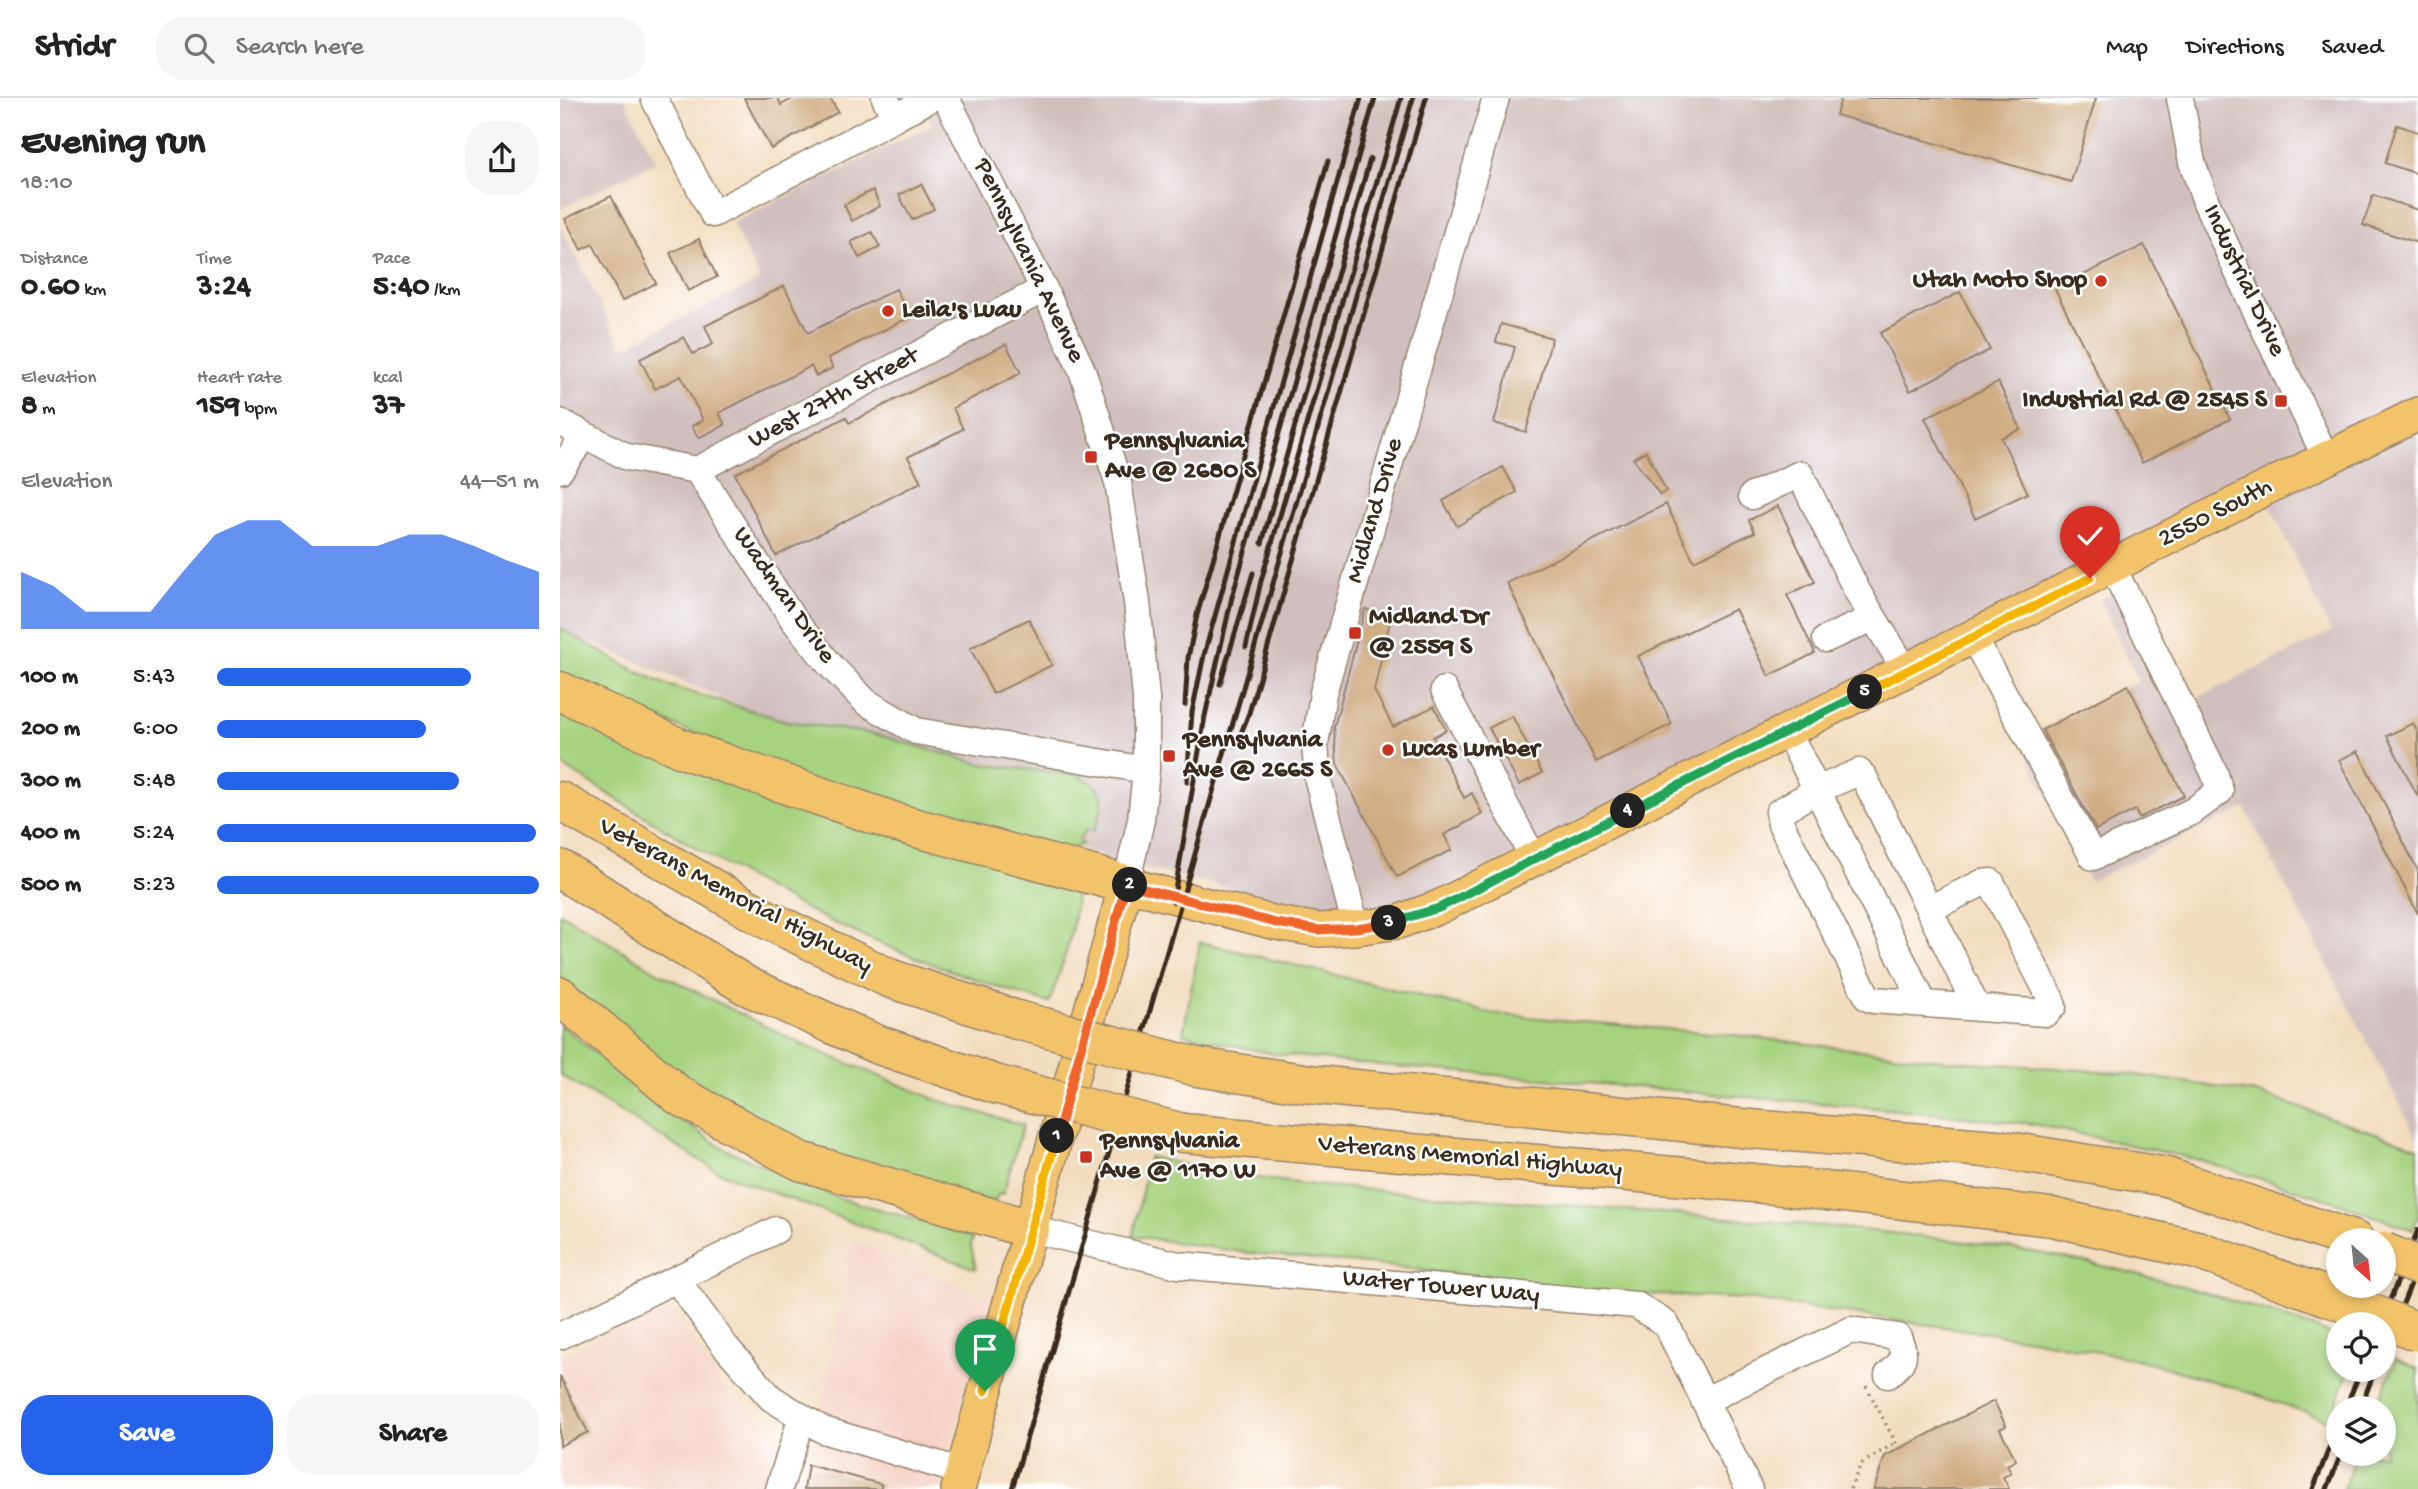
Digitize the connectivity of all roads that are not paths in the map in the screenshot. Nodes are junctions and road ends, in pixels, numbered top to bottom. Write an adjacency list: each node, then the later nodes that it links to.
1 (654, 98): 6 (street)
2 (931, 98): 6 (street)
3 (946, 98): 7 (street, Pennsylvania Avenue)
4 (1496, 98): 30 (street, Midland Drive)
5 (2180, 98): 11 (street, Industrial Drive)
6 (890, 108)
7 (1044, 289): 13 (street, West 27th Street); 23 (street, Pennsylvania Avenue)
8 (2418, 414): 11 (main road, 2550 South)
9 (560, 422): 10 (street)
10 (585, 435): 12 (street); 13 (street)
11 (2326, 458): 15 (main road, 2550 South)
12 (560, 470)
13 (697, 470): 23 (street, Wadman Drive)
14 (1752, 496): 16 (street)
15 (2112, 566): 17 (main road, 2550 South); 17 (street)
16 (1873, 618): 18 (street); 19 (street)
17 (1973, 637): 19 (main road, 2550 South)
18 (1826, 639)
19 (1906, 671): 22 (main road, 2550 South)
20 (1444, 690): 26 (street)
21 (560, 691): 28 (highway)
22 (1787, 731): 24 (street); 26 (main road, 2550 South)
23 (1146, 770): 28 (street, Pennsylvania Avenue)
24 (1817, 790): 29 (street); 32 (street); 32 (street)
25 (560, 801): 36 (highway, Veterans Memorial Highway, bridge)
26 (1534, 859): 30 (main road, 2550 South)
27 (560, 869): 40 (highway, Veterans Memorial Highway, bridge)
28 (1126, 884): 30 (main road, 2550 South); 34 (main road)
29 (1929, 909): 33 (street); 33 (street)
30 (1356, 928)
31 (560, 996): 34 (highway)
32 (1924, 1004): 33 (street)
33 (1977, 1008)
34 (1031, 1229): 43 (street, Water Tower Way); 45 (main road)
35 (776, 1230): 39 (street)
36 (2326, 1231)
37 (2396, 1257): 38 (highway, bridge)
38 (2418, 1266)
39 (676, 1279): 41 (street); 44 (street)
40 (2418, 1332)
41 (560, 1336)
42 (1877, 1380): 43 (street)
43 (1704, 1401): 47 (street, Water Tower Way)
44 (802, 1417): 45 (street); 46 (street)
45 (960, 1480)
46 (779, 1489)
47 (1749, 1489)

